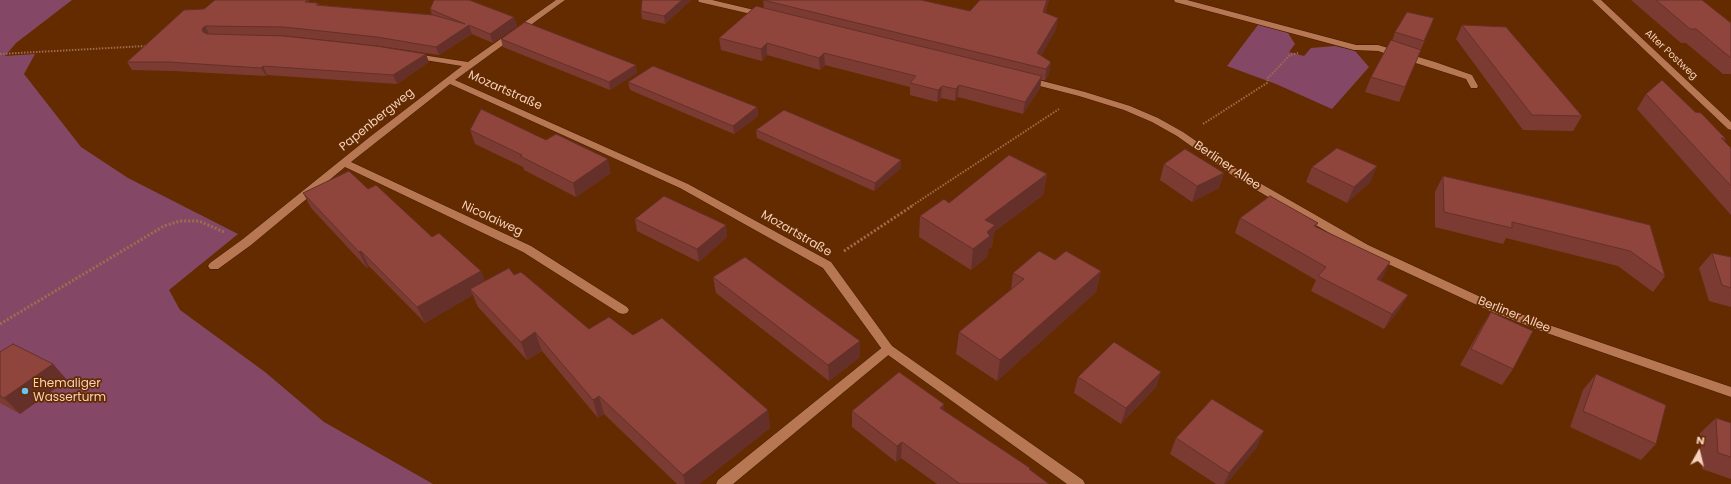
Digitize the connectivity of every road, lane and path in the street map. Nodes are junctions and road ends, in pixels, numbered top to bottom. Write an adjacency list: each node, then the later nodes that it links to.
1 (561, 0): 10 (street, Papenbergweg)
2 (702, 0): 5 (street)
3 (1178, 0): 6 (street)
4 (1596, 0): 15 (street, Alter Postweg)
5 (770, 17)
6 (1310, 37): 13 (street); 16 (path)
7 (149, 46): 8 (path)
8 (0, 54)
9 (403, 54): 10 (street)
10 (469, 65): 12 (street, Papenbergweg)
11 (1020, 78): 14 (street, Berliner Allee)
12 (450, 80): 17 (street, Papenbergweg); 19 (street, Mozartstraße)
13 (1474, 86)
14 (1082, 94): 16 (street, Berliner Allee); 19 (path)
15 (1731, 127)
16 (1180, 134): 24 (street, Berliner Allee)
17 (344, 163): 18 (street, Papenbergweg); 21 (street, Nicolaiweg)
18 (247, 242): 20 (street, Papenbergweg); 22 (path)
19 (827, 264): 23 (street, Mozartstraße)
20 (214, 266)
21 (623, 310)
22 (0, 324)
23 (888, 349): 25 (street); 26 (street, Mozartstraße)
24 (1731, 392)
25 (723, 484)
26 (1078, 484)

